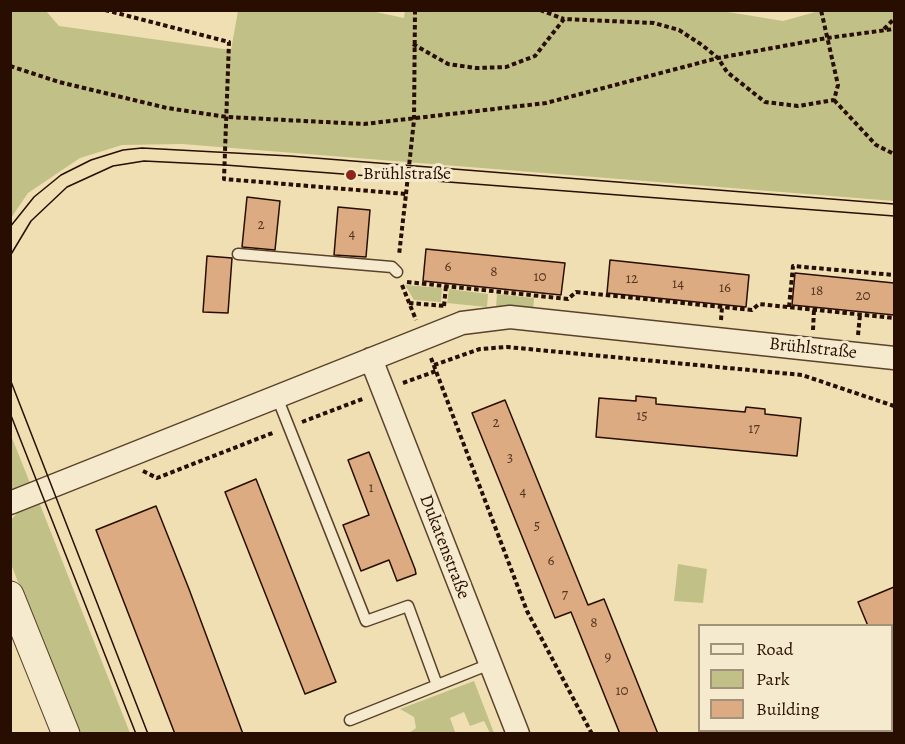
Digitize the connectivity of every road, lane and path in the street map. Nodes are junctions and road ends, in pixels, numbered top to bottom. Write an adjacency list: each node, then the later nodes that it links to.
1 (105, 10): 14 (path)
2 (415, 10): 10 (path)
3 (540, 10): 5 (path)
4 (821, 10): 9 (path)
5 (564, 19): 10 (path); 11 (path)
6 (894, 19): 7 (path)
7 (883, 29): 8 (path); 9 (path)
8 (894, 29)
9 (827, 38): 11 (path); 13 (path)
10 (413, 44): 15 (path)
11 (718, 58): 13 (path); 15 (path)
12 (10, 66): 14 (path)
13 (834, 100): 16 (path)
14 (227, 117): 15 (path); 17 (path)
15 (414, 120): 17 (path)
16 (894, 154)
17 (406, 194): 19 (path)
18 (238, 254): 19 (lane)
19 (397, 272)
20 (894, 275): 28 (path)
21 (446, 286): 22 (path); 26 (path); 33 (path)
22 (493, 291): 23 (path); 24 (path)
23 (630, 297): 25 (path); 29 (path)
24 (492, 299)
25 (676, 302): 27 (path); 30 (path)
26 (444, 306)
27 (722, 307): 28 (path); 31 (path)
28 (789, 307): 32 (path)
29 (630, 308)
30 (675, 310)
31 (721, 315)
32 (894, 318)
33 (423, 339): 34 (street, Brühlstraße); 35 (street, Brühlstraße); 36 (path)
34 (894, 357)
35 (371, 359): 37 (street, Brühlstraße); 41 (street, Dukatenstraße)
36 (433, 365): 38 (path); 46 (path)
37 (277, 397): 39 (street, Brühlstraße); 42 (lane)
38 (894, 406)
39 (10, 502)
40 (10, 595): 44 (street)
41 (490, 664): 42 (lane); 45 (street, Dukatenstraße)
42 (437, 685): 43 (lane)
43 (350, 720)
44 (66, 734)
45 (518, 734)
46 (592, 734)

